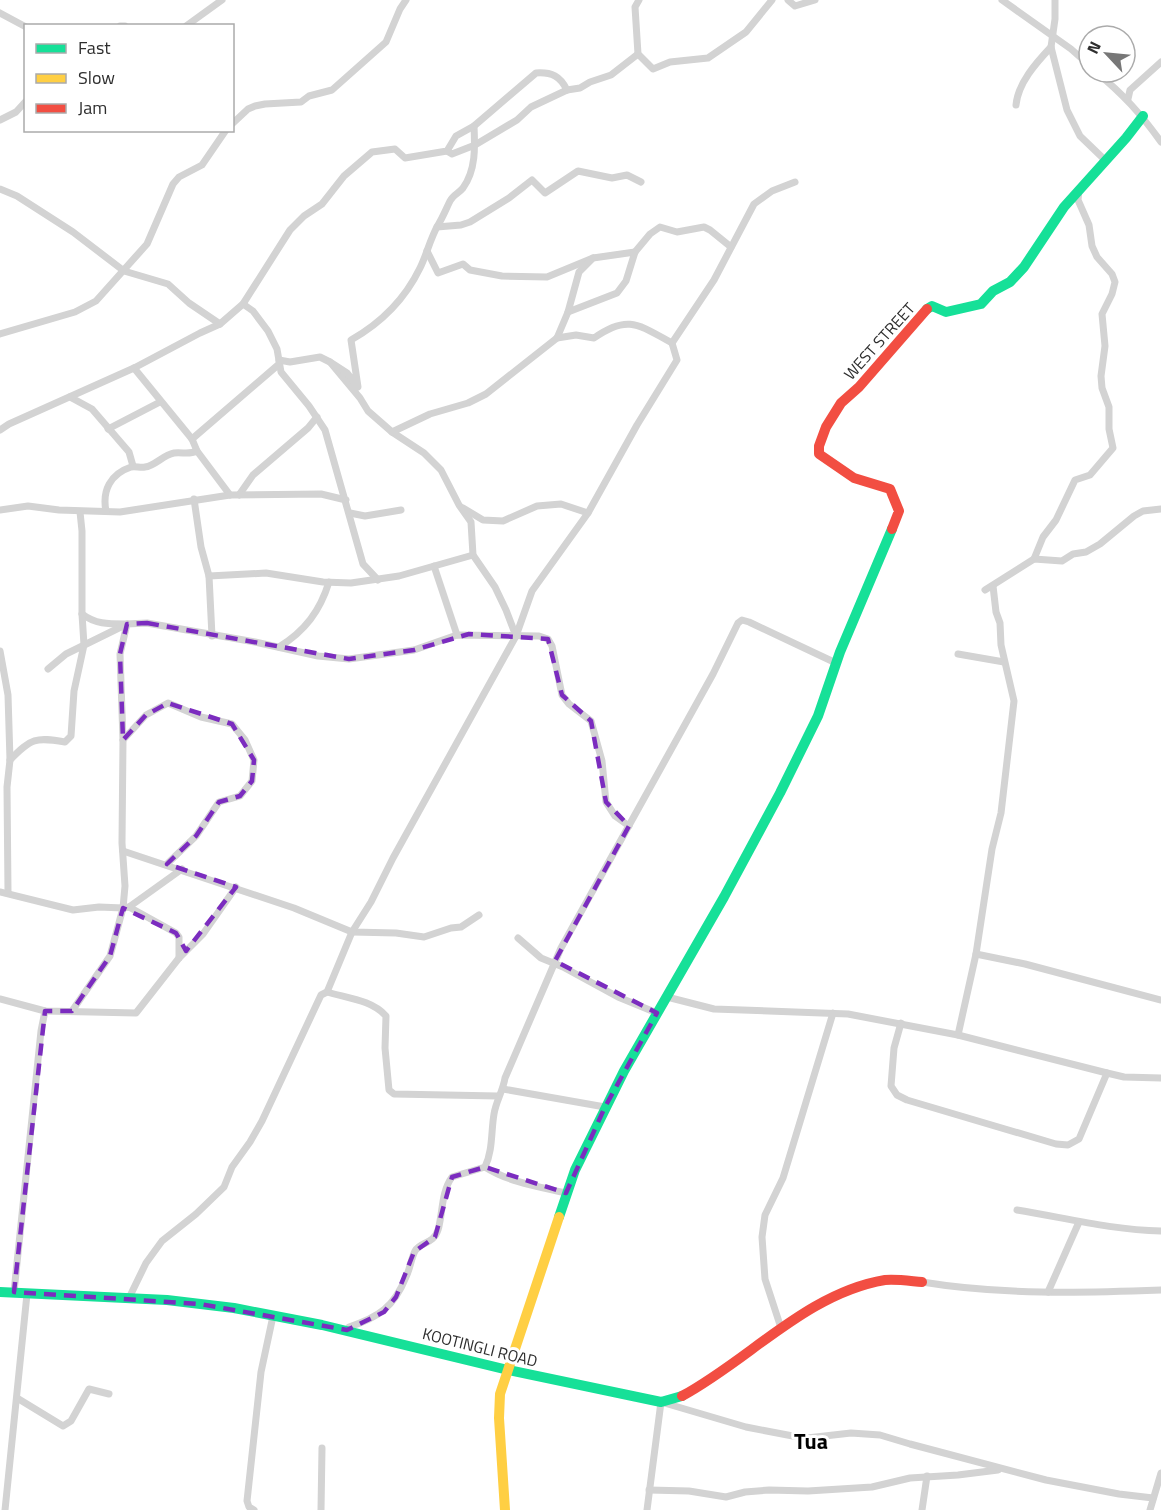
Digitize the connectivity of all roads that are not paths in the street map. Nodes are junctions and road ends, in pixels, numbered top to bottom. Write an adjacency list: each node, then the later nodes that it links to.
1 (222, 0): 10 (street)
2 (406, 0): 26 (street)
3 (639, 0): 14 (street)
4 (772, 0): 14 (street)
5 (788, 0): 6 (street)
6 (815, 0)
7 (1002, 0): 12 (street)
8 (1055, 0): 12 (street)
9 (0, 13): 11 (street)
10 (189, 24)
11 (24, 26)
12 (1052, 36): 13 (street); 15 (street)
13 (1050, 47): 23 (street); 32 (street)
14 (638, 54): 18 (street)
15 (1077, 54)
16 (1161, 62): 19 (street)
17 (1110, 84): 20 (street)
18 (567, 90): 27 (street); 30 (street)
19 (1130, 90): 20 (street); 21 (street)
20 (1119, 92): 21 (street)
21 (1128, 99): 24 (street)
22 (24, 103): 25 (street)
23 (1016, 105)
24 (1143, 116): 29 (street); 32 (street, WEST STREET)
25 (0, 120)
26 (234, 122)
27 (474, 126): 30 (street); 31 (street)
28 (224, 132): 42 (street)
29 (1161, 142)
30 (475, 145): 31 (street); 37 (street)
31 (447, 151): 43 (street)
32 (1106, 160): 36 (street, WEST STREET)
33 (641, 182): 37 (street)
34 (795, 182): 38 (street)
35 (0, 189): 42 (street)
36 (1079, 190): 74 (street); 91 (street, WEST STREET)
37 (437, 227): 39 (street)
38 (731, 247): 40 (street); 48 (street)
39 (428, 251): 41 (street); 49 (street)
40 (635, 252): 41 (street); 44 (street)
41 (593, 258): 44 (street)
42 (124, 271): 45 (street); 46 (street)
43 (243, 304): 45 (street); 50 (street)
44 (568, 312): 47 (street)
45 (220, 324): 51 (street)
46 (0, 334)
47 (557, 338): 48 (street); 57 (street)
48 (672, 343): 72 (street)
49 (330, 362): 50 (street); 57 (street)
50 (279, 363): 54 (street); 58 (street)
51 (134, 368): 52 (street); 53 (street)
52 (70, 397): 55 (street); 56 (street)
53 (160, 402): 55 (street); 58 (street)
54 (316, 417): 62 (street); 64 (street)
55 (108, 429): 60 (street)
56 (0, 430)
57 (392, 432): 65 (street)
58 (192, 439): 59 (street)
59 (197, 451): 60 (street); 61 (street)
60 (133, 466): 70 (street)
61 (230, 495): 62 (street); 63 (street)
62 (239, 495): 64 (street)
63 (194, 499): 70 (street); 76 (street)
64 (346, 500): 71 (street)
65 (459, 505): 72 (street); 73 (street)
66 (1161, 509): 74 (street)
67 (0, 510): 69 (street)
68 (400, 510): 71 (street)
69 (80, 512): 70 (street); 81 (street)
70 (106, 512)
71 (350, 513): 77 (street)
72 (588, 513): 85 (street)
73 (473, 555): 75 (street); 85 (street)
74 (1034, 560): 79 (street)
75 (435, 566): 77 (street); 83 (street)
76 (209, 576): 78 (street); 84 (street)
77 (378, 580): 78 (street)
78 (328, 582): 87 (street)
79 (993, 586): 80 (street); 90 (street)
80 (986, 590)
81 (82, 614): 82 (street); 86 (street)
82 (127, 624): 84 (street); 86 (street); 93 (street)
83 (457, 635): 85 (street); 87 (street)
84 (212, 636): 87 (street)
85 (516, 636): 96 (street); 104 (street)
86 (84, 645): 92 (street); 94 (street)
87 (279, 648)
88 (0, 651): 94 (street)
89 (958, 654): 90 (street)
90 (1004, 662): 106 (street)
91 (836, 663): 96 (street); 110 (street)
92 (48, 669)
93 (123, 740): 97 (street); 98 (street)
94 (10, 760): 95 (street)
95 (3, 788): 101 (street)
96 (629, 826): 108 (street)
97 (123, 851): 98 (street); 102 (street)
98 (166, 864): 99 (street)
99 (182, 869): 100 (street); 102 (street)
100 (236, 887): 104 (street); 107 (street)
101 (4, 892): 102 (street)
102 (126, 907): 107 (street); 114 (street)
103 (479, 915): 104 (street)
104 (352, 932): 109 (street)
105 (518, 938): 108 (street)
106 (975, 954): 112 (street); 118 (street)
107 (179, 958): 114 (street)
108 (554, 964): 115 (street); 121 (street)
109 (327, 992): 121 (street); 134 (street)
110 (667, 997): 115 (street); 116 (street)
111 (0, 999): 113 (street)
112 (1161, 999)
113 (45, 1011): 114 (street); 131 (street)
114 (72, 1011)
115 (657, 1013): 122 (street)
116 (832, 1013): 117 (street); 136 (street)
117 (901, 1023): 118 (street); 119 (street)
118 (958, 1035): 119 (street)
119 (1107, 1073): 120 (street)
120 (1161, 1078)
121 (501, 1092): 122 (street); 123 (street)
122 (605, 1107): 124 (street)
123 (485, 1167): 124 (street); 137 (street)
124 (566, 1193): 138 (street)
125 (1017, 1210): 126 (street)
126 (1079, 1222): 127 (street); 132 (street)
127 (1161, 1231)
128 (922, 1282): 132 (street); 136 (street)
129 (1161, 1290): 132 (street)
130 (0, 1292): 131 (street, KOOTINGLI ROAD)
131 (14, 1292): 133 (street, KOOTINGLI ROAD)
132 (1048, 1292)
133 (27, 1294): 134 (street, KOOTINGLI ROAD); 140 (street)
134 (129, 1298): 135 (street, KOOTINGLI ROAD)
135 (273, 1316): 137 (street, KOOTINGLI ROAD); 149 (street)
136 (781, 1328): 141 (street)
137 (347, 1330): 138 (street, KOOTINGLI ROAD)
138 (508, 1370): 141 (street, KOOTINGLI ROAD); 151 (street)
139 (109, 1394): 140 (street)
140 (18, 1398): 148 (street)
141 (661, 1402): 143 (street); 146 (street)
142 (322, 1448): 150 (street)
143 (1001, 1469): 145 (street); 147 (street)
144 (1161, 1473): 147 (street)
145 (927, 1476): 146 (street); 153 (street)
146 (649, 1490): 152 (street)
147 (1154, 1498): 154 (street)
148 (5, 1510)
149 (254, 1510)
150 (321, 1510)
151 (506, 1510)
152 (647, 1510)
153 (922, 1510)
154 (1150, 1510)

